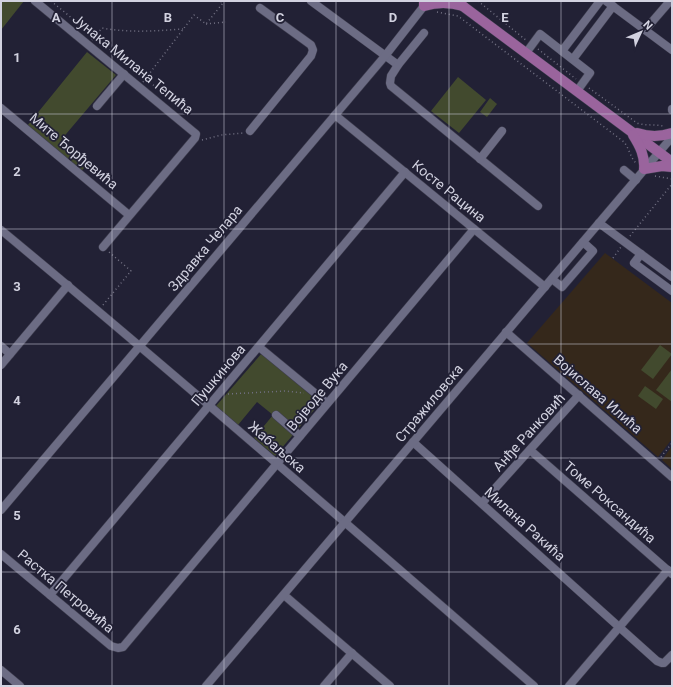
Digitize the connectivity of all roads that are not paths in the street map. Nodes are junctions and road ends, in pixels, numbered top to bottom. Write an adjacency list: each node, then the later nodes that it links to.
1 (35, 1): 17 (street, Јунака Милана Тепића)
2 (311, 1): 14 (street)
3 (600, 1): 13 (street)
4 (670, 1): 9 (street)
5 (425, 3): 6 (main road); 14 (street, Здравка Челара)
6 (460, 3): 11 (main road)
7 (610, 3): 9 (street); 15 (street)
8 (260, 8): 22 (street)
9 (645, 30): 12 (street)
10 (424, 33): 16 (street)
11 (529, 49): 13 (street); 18 (main road)
12 (672, 50)
13 (562, 51): 15 (street)
14 (385, 56): 16 (street); 21 (street, Здравка Челара)
15 (573, 59): 18 (street)
16 (398, 65): 28 (street)
17 (124, 74): 19 (street); 36 (street, Јунака Милана Тепића)
18 (580, 87): 24 (main road)
19 (97, 106)
20 (1, 108): 36 (street, Мите Ђорђевића)
21 (335, 115): 33 (street, Косте Рацина); 50 (street, Здравка Челара)
22 (250, 131)
23 (502, 131): 28 (street)
24 (631, 132): 25 (main road); 27 (main road); 32 (main road)
25 (672, 133)
26 (672, 136): 27 (street, Стражиловска)
27 (659, 152): 29 (main road); 32 (street, Стражиловска)
28 (480, 158): 35 (street)
29 (672, 162)
30 (672, 167): 32 (main road)
31 (624, 170): 34 (street)
32 (644, 170): 34 (street, Стражиловска)
33 (405, 172): 38 (street, Косте Рацина); 51 (street, Пушкинова)
34 (636, 180): 37 (street, Стражиловска)
35 (538, 206)
36 (130, 215): 41 (street)
37 (599, 223): 40 (street, Стражиловска); 42 (street)
38 (474, 229): 46 (street, Косте Рацина); 55 (street, Војводе Вука)
39 (1, 230): 45 (street, Жабаљска)
40 (583, 242): 44 (street, Стражиловска); 44 (street)
41 (103, 247)
42 (641, 254): 43 (street); 47 (street)
43 (672, 277)
44 (552, 279): 46 (street, Стражиловска)
45 (68, 285): 50 (street, Жабаљска); 52 (street)
46 (545, 287): 48 (street, Стражиловска)
47 (672, 291)
48 (506, 332): 54 (street, Војислава Илића); 59 (street, Стражиловска)
49 (1, 346): 52 (street)
50 (139, 346): 56 (street, Жабаљска); 64 (street, Здравка Челара)
51 (259, 347): 55 (street); 56 (street, Пушкинова)
52 (10, 354): 53 (street)
53 (1, 365)
54 (579, 395): 60 (street, Анђе Ранковић); 62 (street, Војислава Илића)
55 (327, 403): 58 (street, Војводе Вука)
56 (209, 406): 61 (street, Жабаљска); 68 (street, Пушкинова)
57 (276, 415): 58 (street)
58 (300, 436): 61 (street, Војводе Вука)
59 (413, 442): 63 (street, Милана Ракића); 65 (street, Стражиловска)
60 (530, 450): 63 (street, Анђе Ранковић); 67 (street, Томе Роксандића)
61 (277, 464): 65 (street, Жабаљска); 71 (street, Војводе Вука)
62 (672, 477)
63 (482, 503): 70 (street, Милана Ракића)
64 (1, 510)
65 (345, 522): 69 (street, Стражиловска); 79 (street, Жабаљска)
66 (1, 554): 68 (street, Растка Петровића)
67 (670, 572): 70 (street)
68 (50, 595): 71 (street, Растка Петровића)
69 (284, 595): 72 (street); 76 (street, Стражиловска)
70 (619, 627): 73 (street, Милана Ракића); 80 (street)
71 (115, 648)
72 (352, 653): 77 (street); 78 (street)
73 (672, 655)
74 (1, 670): 75 (street)
75 (20, 686)
76 (206, 686)
77 (324, 686)
78 (390, 686)
79 (534, 686)
80 (569, 686)

